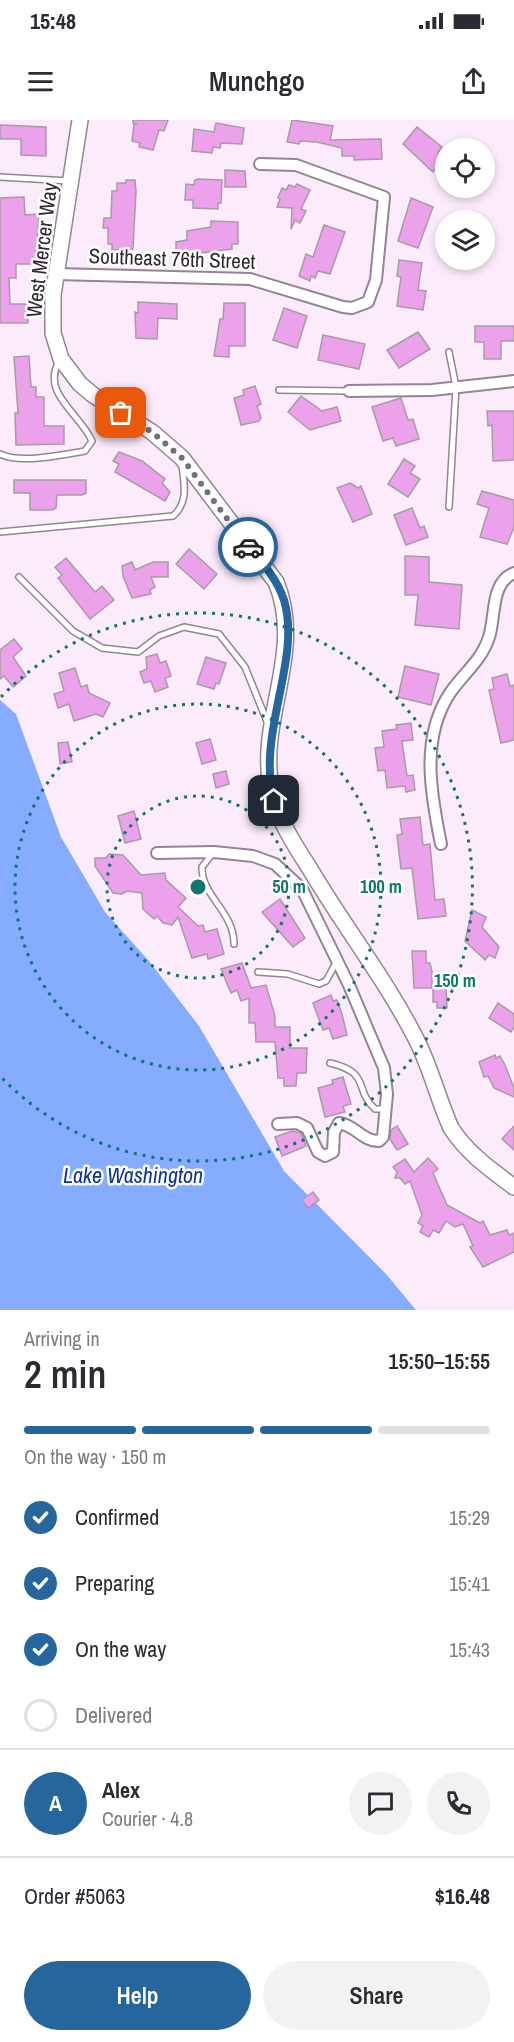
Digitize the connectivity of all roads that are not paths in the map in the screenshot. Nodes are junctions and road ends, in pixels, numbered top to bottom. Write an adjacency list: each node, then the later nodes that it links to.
1 (80, 120): 4 (street, West Mercer Way)
2 (260, 164): 5 (street, Southeast 76th Street)
3 (0, 177): 4 (lane)
4 (71, 181): 5 (street, West Mercer Way)
5 (56, 274): 7 (street, West Mercer Way)
6 (448, 351): 9 (lane)
7 (61, 359): 12 (lane); 13 (street, West Mercer Way)
8 (514, 381): 9 (street)
9 (456, 387): 11 (street); 14 (lane)
10 (279, 390): 11 (lane)
11 (349, 391)
12 (0, 454)
13 (182, 458): 15 (lane); 18 (street, West Mercer Way)
14 (450, 507)
15 (0, 532)
16 (514, 573): 19 (street)
17 (19, 578): 18 (lane)
18 (272, 732): 22 (street, West Mercer Way)
19 (441, 844)
20 (214, 852): 21 (street); 23 (street); 24 (lane)
21 (157, 853)
22 (316, 880): 23 (street); 30 (street, West Mercer Way)
23 (302, 889): 25 (street)
24 (234, 944)
25 (337, 961): 26 (lane); 28 (street)
26 (258, 972)
27 (330, 1064): 28 (lane)
28 (386, 1109): 29 (street)
29 (278, 1124)
30 (514, 1187)

